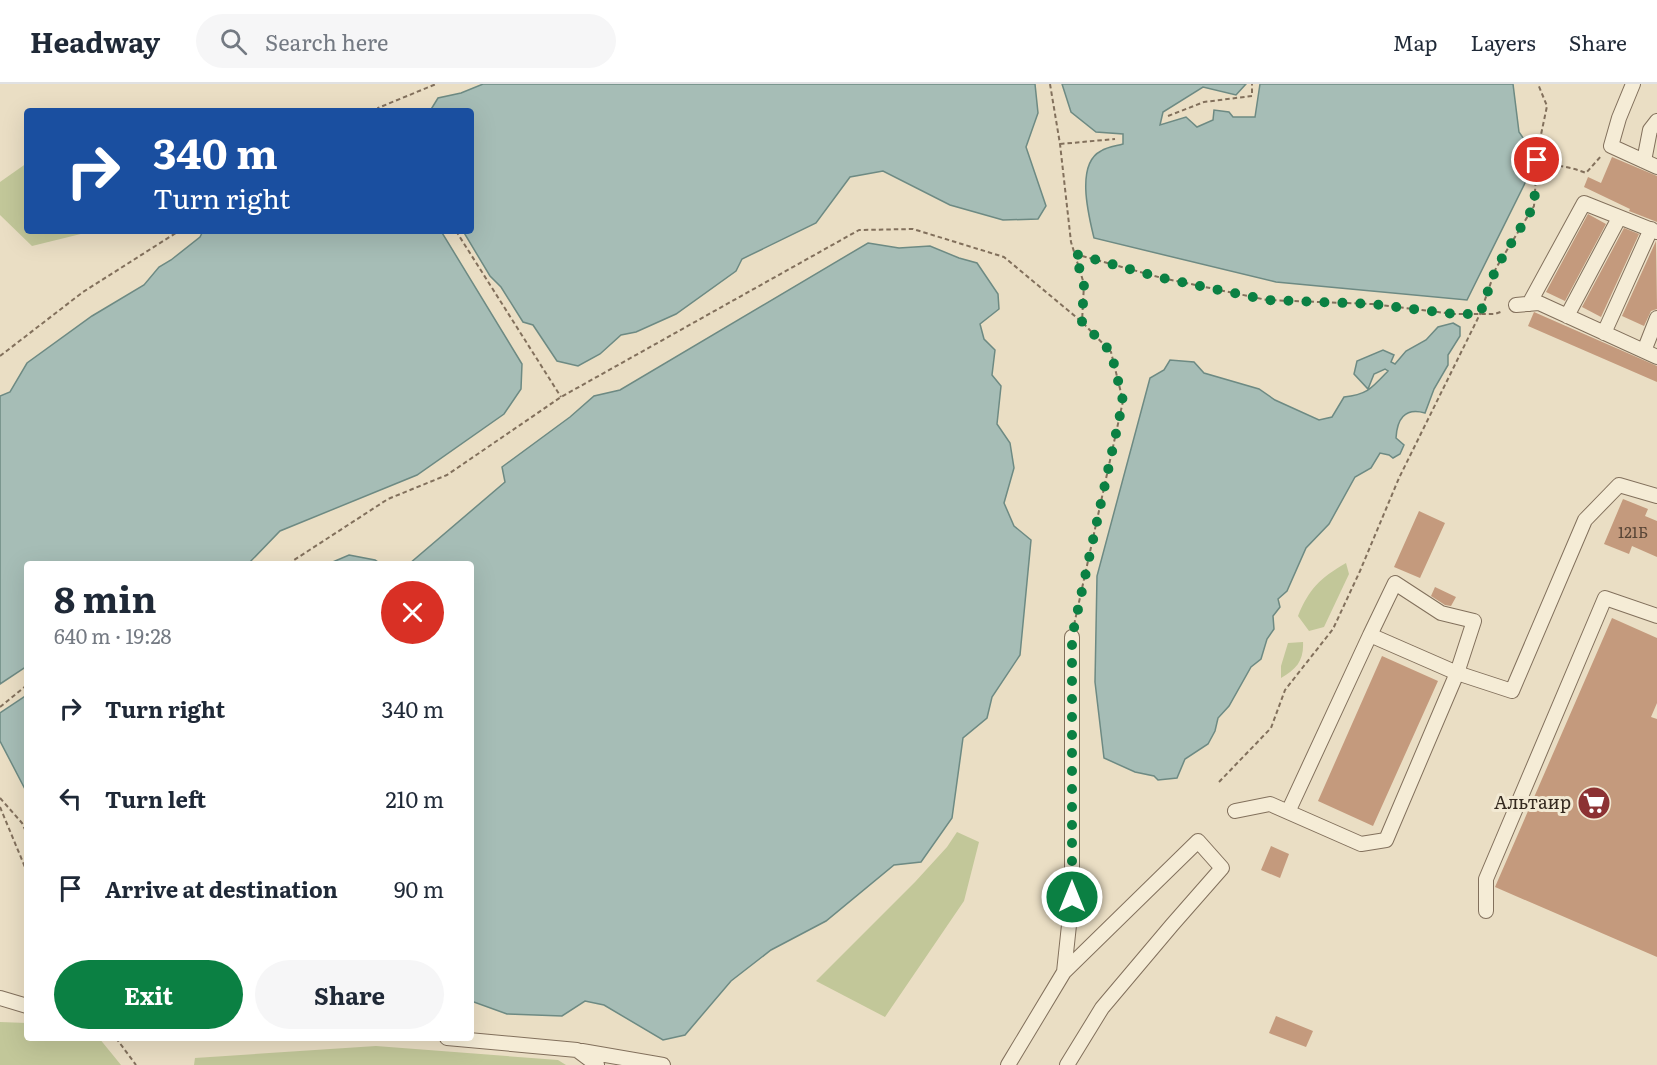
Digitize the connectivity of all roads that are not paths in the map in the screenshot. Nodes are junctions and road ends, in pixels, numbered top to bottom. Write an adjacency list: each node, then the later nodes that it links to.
1 (1633, 84): 3 (street)
2 (1657, 121): 3 (street)
3 (1651, 164)
4 (1619, 218): 5 (street); 6 (street); 6 (street)
5 (1654, 230): 8 (street)
6 (1567, 316): 8 (street)
7 (1657, 318): 9 (street)
8 (1604, 333): 9 (street)
9 (1644, 351): 10 (street)
10 (1657, 357)
11 (1657, 496): 15 (street)
12 (1657, 616): 18 (street)
13 (1370, 635): 15 (street); 15 (street); 17 (street)
14 (1072, 637): 19 (street)
15 (1457, 674): 17 (street)
16 (1235, 811): 17 (street)
17 (1288, 812)
18 (1486, 911)
19 (1064, 972): 26 (street); 27 (street)
20 (0, 998): 21 (street)
21 (24, 1005)
22 (474, 1040): 23 (street)
23 (577, 1050): 24 (street); 25 (street)
24 (597, 1065)
25 (663, 1065)
26 (1008, 1065)
27 (1067, 1065)

